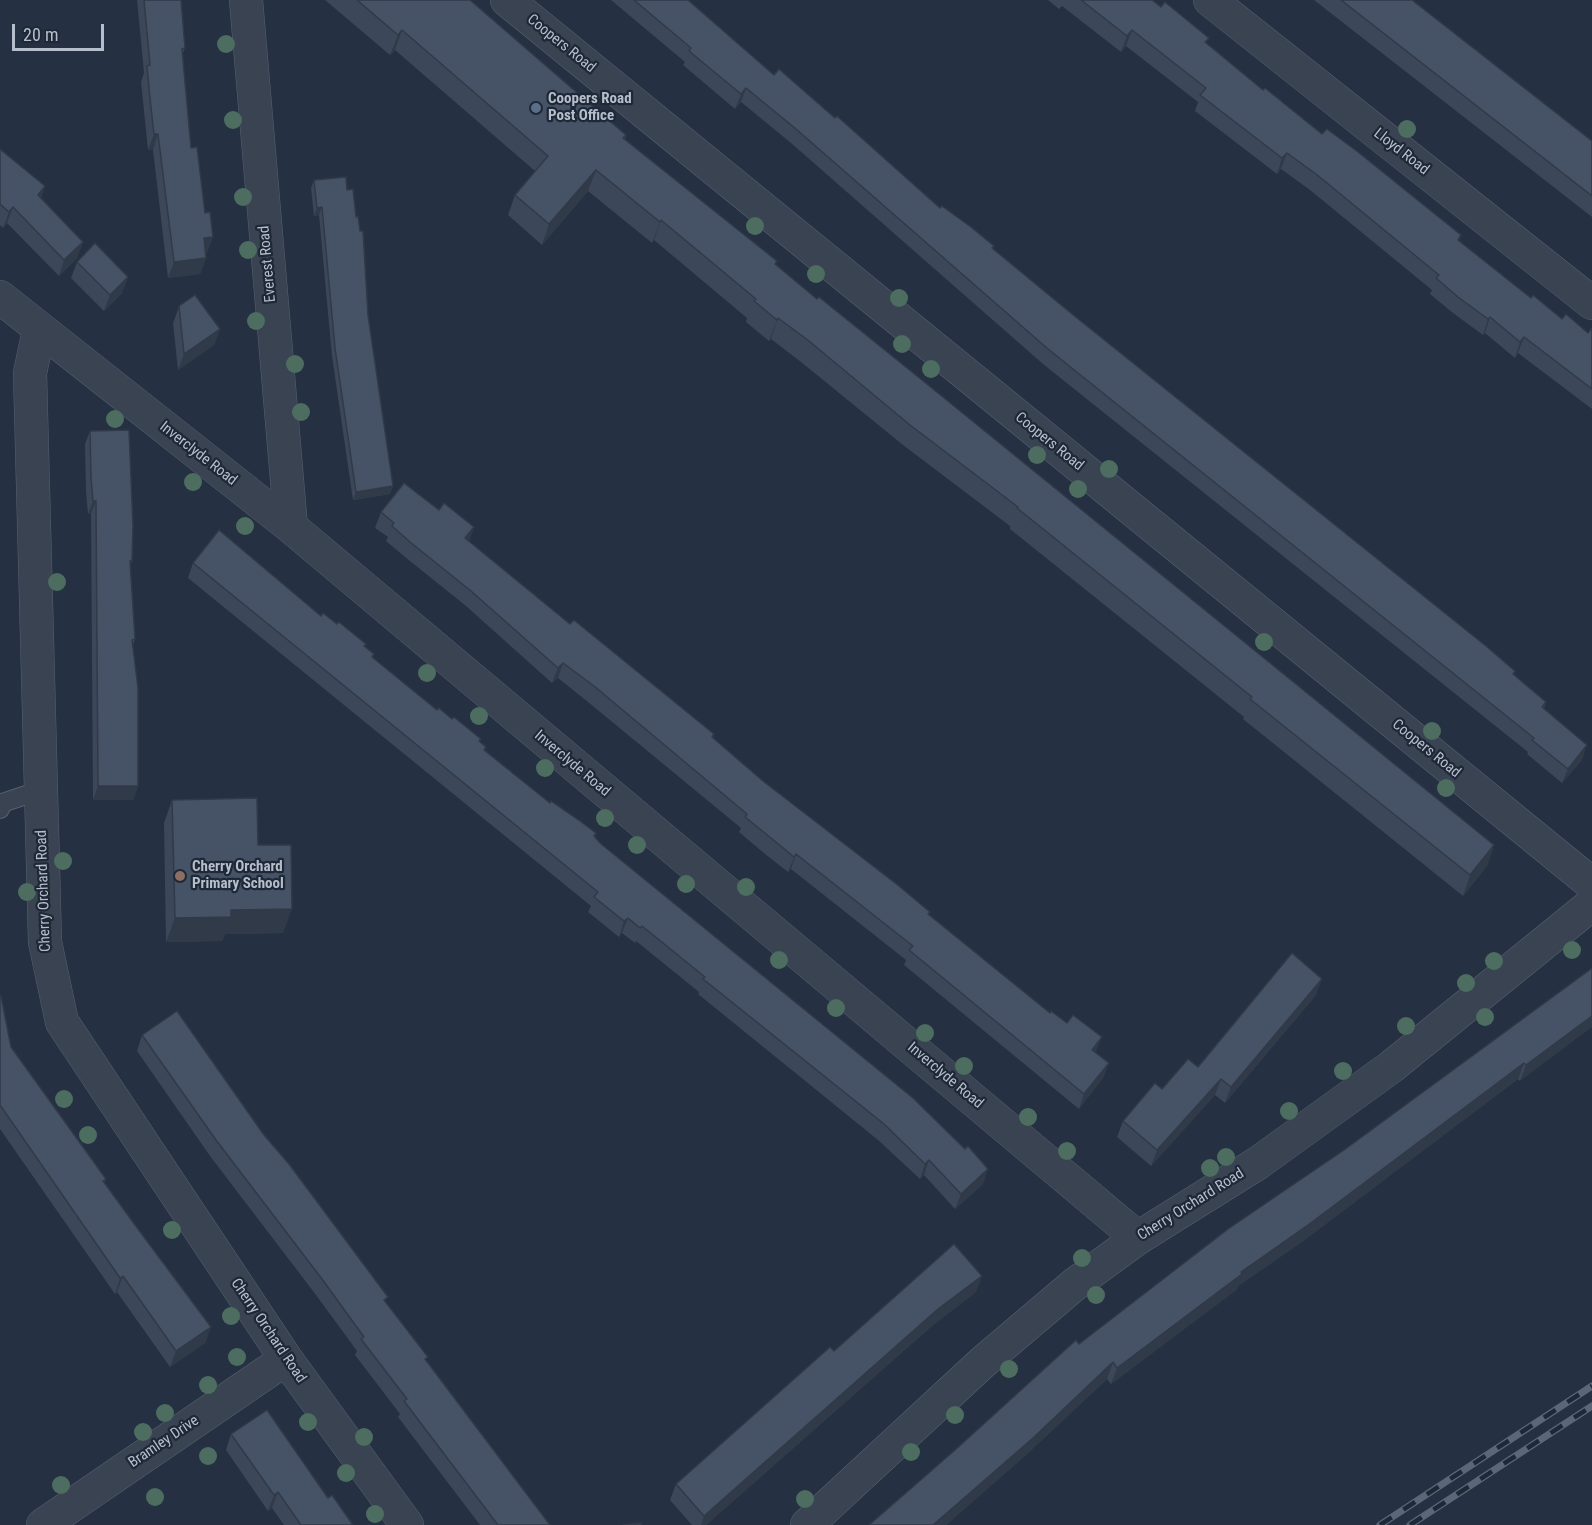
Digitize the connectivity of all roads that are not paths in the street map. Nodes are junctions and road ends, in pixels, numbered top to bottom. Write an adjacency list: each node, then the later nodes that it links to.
1 (246, 0): 7 (street, Everest Road)
2 (507, 0): 10 (street, Coopers Road)
3 (1210, 0): 5 (street, Lloyd Road)
4 (0, 297): 6 (street, Inverclyde Road)
5 (1592, 303)
6 (39, 330): 7 (street, Inverclyde Road); 8 (street, Cherry Orchard Road)
7 (291, 527): 12 (street, Inverclyde Road)
8 (41, 790): 9 (lane); 13 (street, Cherry Orchard Road)
9 (0, 809)
10 (1592, 884)
11 (1592, 904): 12 (street, Cherry Orchard Road)
12 (1138, 1238): 16 (street, Cherry Orchard Road)
13 (286, 1359): 14 (street, Bramley Drive); 15 (street, Cherry Orchard Road)
14 (43, 1525)
15 (406, 1525)
16 (807, 1525)

